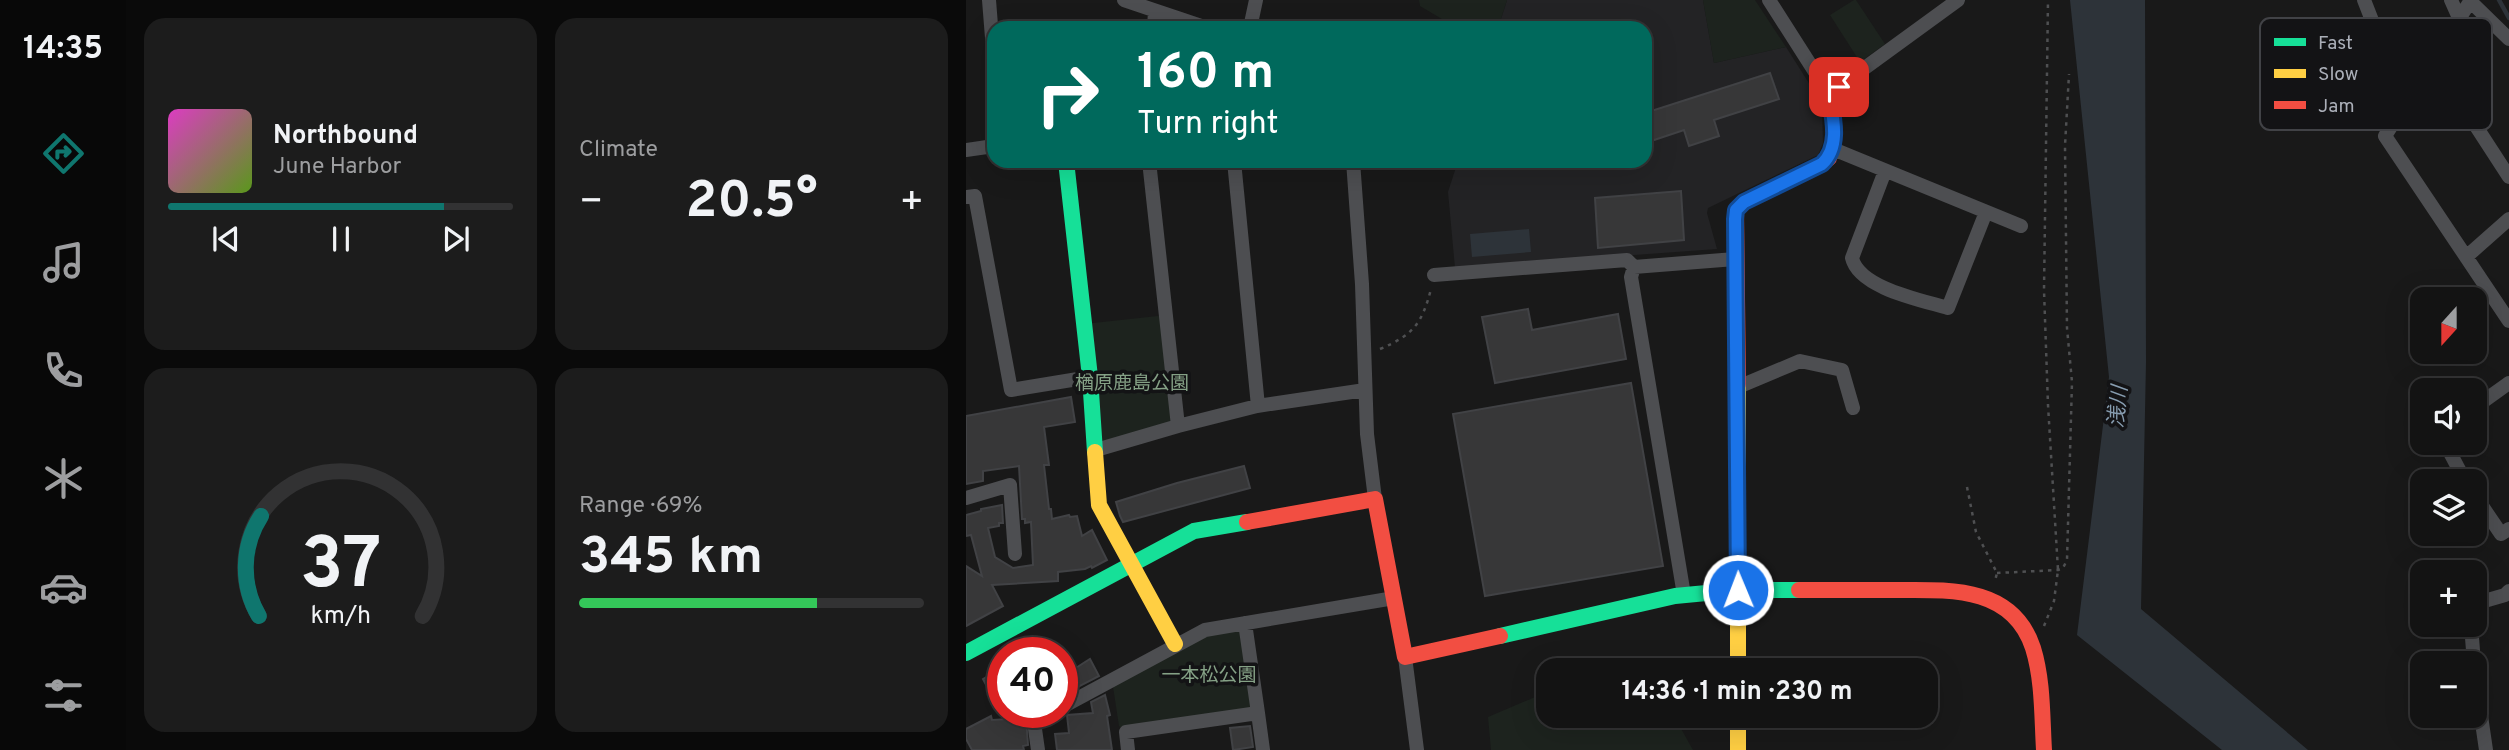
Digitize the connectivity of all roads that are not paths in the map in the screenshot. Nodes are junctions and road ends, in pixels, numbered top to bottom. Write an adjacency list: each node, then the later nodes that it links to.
1 (989, 0): 13 (street)
2 (1124, 0): 9 (street)
3 (1256, 0): 16 (street)
4 (1769, 0): 19 (street)
5 (1958, 0): 19 (street)
6 (2364, 0): 10 (street)
7 (2451, 0): 11 (street)
8 (2471, 1): 11 (street); 12 (street)
9 (1155, 11): 14 (street); 15 (street)
10 (2371, 18)
11 (2459, 18)
12 (2488, 18)
13 (991, 21)
14 (1154, 21)
15 (1186, 21)
16 (1252, 21)
17 (2492, 22): 18 (street)
18 (2509, 39)
19 (1829, 94): 24 (street)
20 (2389, 130): 35 (street)
21 (2478, 130): 30 (street)
22 (987, 147): 23 (street)
23 (966, 150)
24 (1831, 154): 29 (street); 36 (street)
25 (1067, 168): 40 (street)
26 (1150, 168): 47 (street)
27 (1235, 168): 45 (street)
28 (1354, 168): 43 (street)
29 (1885, 171): 32 (street); 32 (street)
30 (2509, 177)
31 (966, 197): 40 (street)
32 (1986, 212): 34 (street)
33 (2509, 219): 35 (street)
34 (2021, 226)
35 (2466, 257): 39 (street)
36 (1735, 259): 37 (street); 42 (street)
37 (1634, 267): 38 (street); 57 (street)
38 (1434, 275)
39 (2509, 319)
40 (1090, 377): 48 (street)
41 (2509, 383): 44 (street)
42 (1738, 387): 46 (street); 55 (street)
43 (1365, 390): 45 (street); 50 (street)
44 (2487, 399)
45 (1258, 406): 47 (street)
46 (1853, 408)
47 (1178, 426): 48 (street)
48 (1096, 450): 54 (street)
49 (966, 498): 53 (street)
50 (1376, 499): 54 (street); 58 (street)
51 (2487, 513): 52 (street)
52 (2509, 529)
53 (1015, 554)
54 (1131, 563): 61 (street); 62 (street)
55 (1738, 590): 57 (street); 64 (street); 75 (street)
56 (2509, 591): 59 (street)
57 (1684, 595): 63 (street)
58 (1394, 598): 60 (street); 63 (street)
59 (2487, 600)
60 (1245, 623): 61 (street); 66 (street)
61 (1175, 645): 65 (street)
62 (966, 653)
63 (1405, 657): 73 (street)
64 (1738, 658)
65 (1078, 698)
66 (1258, 713): 71 (street); 72 (street)
67 (1035, 728): 70 (street)
68 (1738, 728): 74 (street)
69 (2483, 728): 76 (street)
70 (1038, 750)
71 (1128, 750)
72 (1263, 750)
73 (1417, 750)
74 (1738, 750)
75 (2044, 750)
76 (2486, 750)

